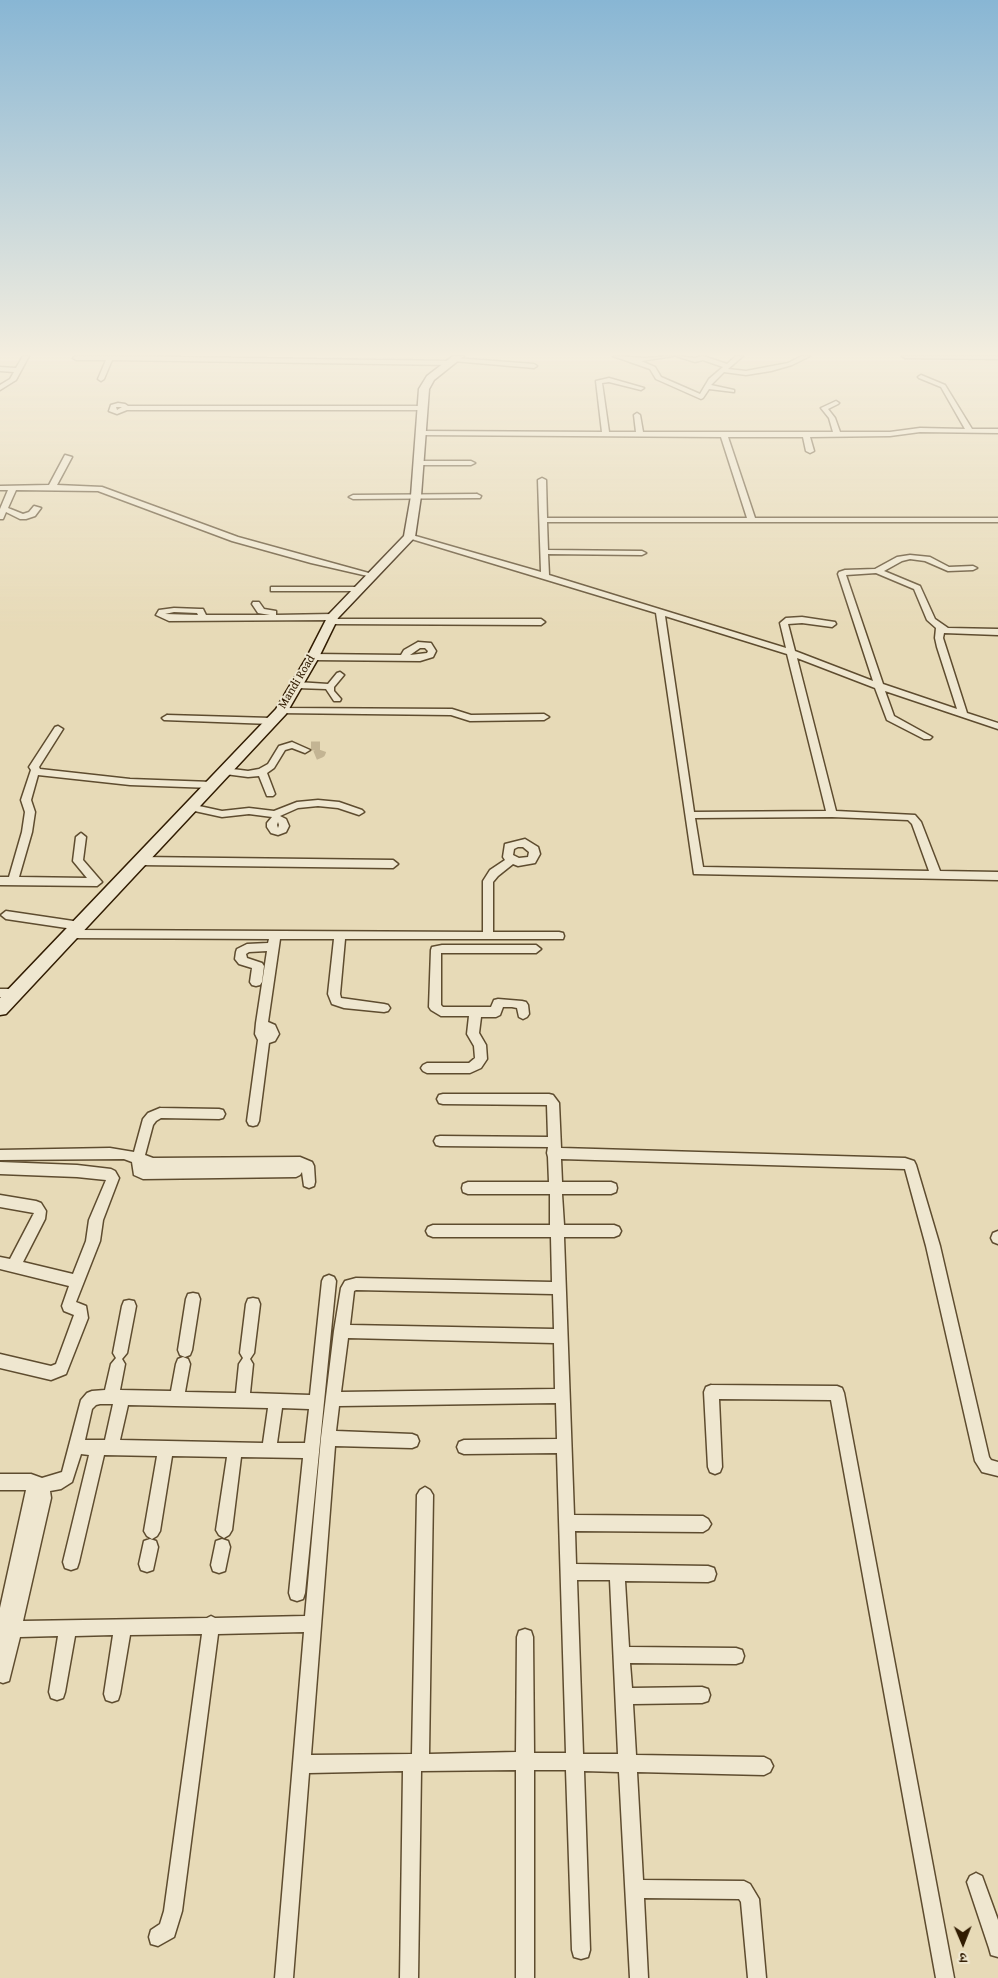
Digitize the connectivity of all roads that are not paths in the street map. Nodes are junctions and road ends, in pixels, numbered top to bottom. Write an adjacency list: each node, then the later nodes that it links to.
1 (419, 448): 4 (street)
2 (728, 448): 17 (street)
3 (68, 457): 7 (street)
4 (418, 463): 5 (street); 10 (street)
5 (471, 463)
6 (542, 480): 16 (street)
7 (52, 487): 9 (street); 24 (street)
8 (0, 488): 9 (street)
9 (13, 488): 14 (street)
10 (416, 496): 11 (street); 12 (street); 19 (street)
11 (477, 496)
12 (353, 497)
13 (37, 508): 14 (street)
14 (4, 509): 15 (street)
15 (0, 517)
16 (543, 520): 17 (street); 20 (street)
17 (752, 520): 18 (street)
18 (998, 520)
19 (409, 537): 24 (street, Mandi Road); 25 (street)
20 (544, 552): 21 (street); 25 (street)
21 (642, 553)
22 (973, 568): 23 (street)
23 (876, 571): 34 (street); 41 (street)
24 (372, 575): 27 (street, Mandi Road)
25 (545, 576): 29 (street)
26 (274, 589): 27 (street)
27 (358, 589): 30 (street, Mandi Road)
28 (256, 604): 30 (street)
29 (660, 611): 36 (street); 62 (street)
30 (334, 617): 31 (street); 32 (street); 37 (street, Mandi Road)
31 (203, 618)
32 (541, 622)
33 (832, 624): 36 (street)
34 (940, 628): 35 (street); 46 (street)
35 (998, 632)
36 (790, 652): 41 (street); 61 (street)
37 (313, 657): 38 (street); 40 (street, Mandi Road)
38 (404, 658)
39 (340, 675): 42 (street)
40 (297, 684): 42 (street); 45 (street, Mandi Road)
41 (879, 686): 46 (street); 52 (street)
42 (330, 687): 43 (street)
43 (337, 699)
44 (428, 707): 45 (street)
45 (282, 708): 47 (street); 49 (street, Mandi Road)
46 (963, 713): 50 (street)
47 (544, 717)
48 (167, 718): 49 (street)
49 (271, 721): 54 (street, Mandi Road)
50 (998, 726)
51 (58, 729): 55 (street)
52 (927, 737)
53 (314, 756): 56 (street)
54 (225, 770): 56 (street); 57 (street, Mandi Road)
55 (35, 771): 57 (street); 69 (street)
56 (262, 772): 58 (street)
57 (212, 785): 59 (street, Mandi Road)
58 (270, 794)
59 (190, 807): 60 (street); 65 (street, Mandi Road)
60 (359, 812)
61 (832, 814): 62 (street); 67 (street)
62 (690, 815): 67 (street)
63 (81, 837): 69 (street)
64 (512, 860): 75 (street)
65 (140, 862): 66 (street); 72 (street, Mandi Road)
66 (393, 864)
67 (936, 875): 68 (street)
68 (998, 876)
69 (13, 881): 70 (street)
70 (0, 882)
71 (6, 916): 72 (street)
72 (76, 930): 73 (street); 83 (street, Mandi Road)
73 (275, 935): 74 (street); 78 (street)
74 (340, 935): 75 (street); 84 (street)
75 (488, 935): 76 (street)
76 (509, 935): 77 (street); 79 (street)
77 (559, 936)
78 (273, 948): 81 (street); 91 (street)
79 (509, 949): 80 (street); 86 (street)
80 (536, 949)
81 (256, 982)
82 (0, 993): 83 (street)
83 (14, 993): 85 (street, Mandi Road)
84 (384, 1008)
85 (0, 1009)
86 (473, 1012): 87 (street); 88 (street)
87 (523, 1014)
88 (427, 1068)
89 (443, 1099): 93 (street)
90 (219, 1114): 95 (street)
91 (253, 1120)
92 (440, 1141): 93 (street)
93 (553, 1147): 100 (street); 133 (street)
94 (0, 1155): 95 (street)
95 (138, 1159): 97 (street); 98 (street)
96 (0, 1168): 107 (street)
97 (296, 1171)
98 (309, 1182)
99 (468, 1188): 100 (street)
100 (555, 1188): 101 (street); 104 (street)
101 (611, 1188)
102 (0, 1201): 106 (street)
103 (433, 1231): 104 (street)
104 (556, 1231): 105 (street); 109 (street)
105 (614, 1231)
106 (7, 1265): 107 (street)
107 (76, 1281): 115 (street)
108 (329, 1281): 120 (street)
109 (558, 1288): 113 (street); 114 (street)
110 (193, 1299): 118 (street)
111 (254, 1304): 119 (street)
112 (130, 1306): 117 (street)
113 (341, 1331): 114 (street); 120 (street)
114 (560, 1336): 116 (street)
115 (0, 1361)
116 (562, 1396): 120 (street); 124 (street)
117 (116, 1398): 118 (street); 125 (street); 126 (street)
118 (177, 1399): 119 (street)
119 (242, 1400): 121 (street)
120 (325, 1400): 121 (street); 122 (street); 131 (street)
121 (276, 1401): 130 (street)
122 (328, 1438): 123 (street); 151 (street)
123 (412, 1441)
124 (564, 1446): 127 (street); 137 (street)
125 (76, 1447): 126 (street); 135 (street)
126 (104, 1447): 128 (street); 143 (street)
127 (464, 1447)
128 (166, 1448): 129 (street); 140 (street)
129 (235, 1450): 130 (street); 139 (street)
130 (269, 1450): 131 (street)
131 (312, 1451): 149 (street)
132 (715, 1467): 180 (street)
133 (998, 1469)
134 (0, 1482): 135 (street)
135 (39, 1485): 154 (street); 156 (street)
136 (425, 1495): 165 (street)
137 (566, 1523): 138 (street); 146 (street)
138 (703, 1524)
139 (224, 1530)
140 (152, 1531)
141 (222, 1547): 145 (street)
142 (150, 1548): 144 (street)
143 (71, 1562)
144 (147, 1564)
145 (220, 1565)
146 (568, 1572): 147 (street); 166 (street)
147 (617, 1572): 148 (street); 157 (street)
148 (708, 1574)
149 (297, 1593)
150 (211, 1624): 151 (street); 152 (street); 172 (street)
151 (313, 1624): 168 (street)
152 (123, 1626): 153 (street); 161 (street)
153 (68, 1628): 154 (street); 160 (street)
154 (12, 1629): 159 (street)
155 (525, 1637): 164 (street)
156 (0, 1645)
157 (621, 1655): 158 (street); 162 (street)
158 (736, 1656)
159 (3, 1674)
160 (57, 1692)
161 (112, 1694)
162 (623, 1696): 163 (street); 167 (street)
163 (702, 1696)
164 (526, 1761): 165 (street); 166 (street); 177 (street)
165 (416, 1762): 168 (street); 176 (street)
166 (575, 1762): 167 (street); 174 (street)
167 (627, 1762): 169 (street); 171 (street)
168 (302, 1764): 175 (street)
169 (764, 1766)
170 (976, 1882): 173 (street)
171 (634, 1889): 178 (street); 179 (street)
172 (158, 1937)
173 (998, 1948)
174 (581, 1950)
175 (284, 1978)
176 (409, 1978)
177 (525, 1978)
178 (639, 1978)
179 (757, 1978)
180 (945, 1978)

